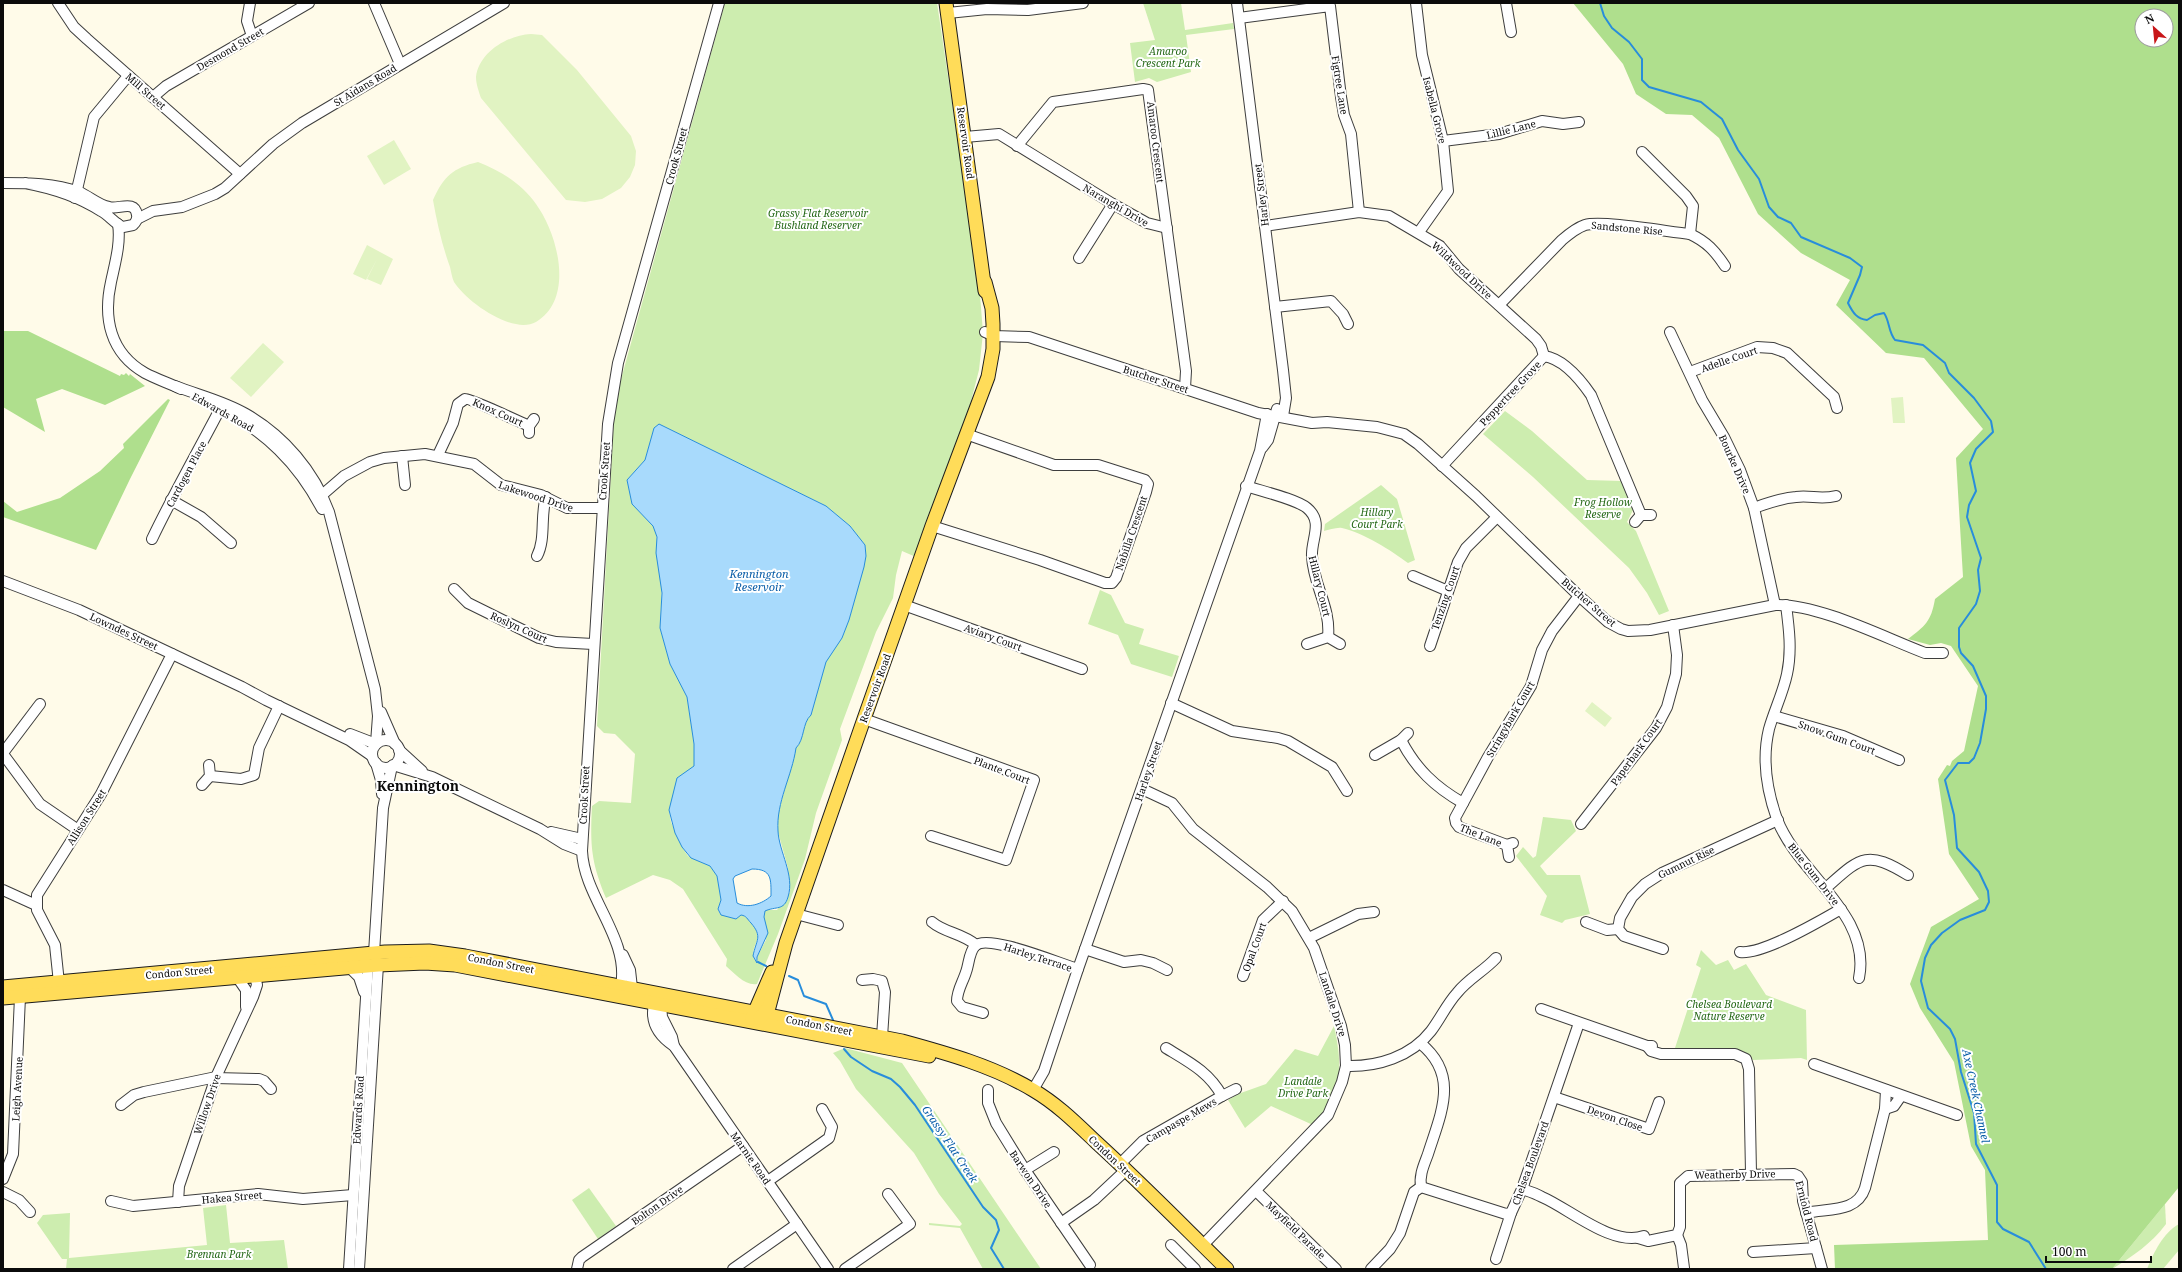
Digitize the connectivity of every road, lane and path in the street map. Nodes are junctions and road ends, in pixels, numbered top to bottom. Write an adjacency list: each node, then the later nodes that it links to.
1 (58, 3): 18 (street, Mill Street)
2 (250, 3): 16 (street)
3 (308, 3): 16 (street, Desmond Street)
4 (374, 3): 17 (street)
5 (504, 3): 17 (street, St Aidans Road)
6 (719, 3): 66 (street, Crook Street)
7 (1083, 3): 12 (street)
8 (1237, 3): 14 (street, Harley Street)
9 (1416, 3): 22 (street, Isabella Grove)
10 (1506, 3): 15 (street)
11 (1330, 4): 14 (street, Figtree Lane); 31 (street, Figtree Lane)
12 (1044, 6): 13 (street)
13 (947, 8): 21 (main road, Reservoir Road)
14 (1239, 18): 34 (street, Harley Street)
15 (1511, 32)
16 (252, 36): 19 (street, Desmond Street)
17 (400, 64): 25 (street, St Aidans Road)
18 (128, 76): 19 (street, Mill Street); 27 (street)
19 (153, 98): 25 (street, Mill Street)
20 (1579, 122): 22 (street, Lillie Lane)
21 (965, 137): 23 (street, Naranghi Drive); 44 (main road, Reservoir Road)
22 (1443, 140): 36 (street, Isabella Grove)
23 (1017, 146): 28 (street, Naranghi Drive); 35 (street, Amaroo Crescent)
24 (1642, 152): 37 (street)
25 (238, 176): 30 (street, St Aidans Road); 32 (street, St Aidans Road)
26 (3, 183): 27 (street)
27 (76, 195): 29 (street); 33 (street)
28 (1113, 204): 35 (street, Naranghi Drive); 38 (street)
29 (119, 207): 30 (street); 33 (street)
30 (132, 207): 32 (street)
31 (1359, 212): 34 (street, Wildwood Drive); 36 (street, Wildwood Drive)
32 (135, 222): 33 (street); 39 (street, Edwards Road)
33 (117, 223): 39 (street, Edwards Road)
34 (1265, 226): 42 (street, Harley Street)
35 (1167, 228): 49 (street)
36 (1419, 232): 41 (street, Wildwood Drive)
37 (1690, 234): 40 (street, Sandstone Rise); 41 (street, Sandstone Rise)
38 (1079, 258)
39 (116, 262): 48 (street, Edwards Road)
40 (1725, 266)
41 (1499, 305): 46 (street, Wildwood Drive)
42 (1275, 307): 43 (street); 52 (street, Harley Street)
43 (1348, 324)
44 (991, 332): 49 (street, Butcher Street); 55 (main road, Reservoir Road)
45 (1670, 332): 47 (street, Bourke Drive)
46 (1544, 356): 59 (street, Peppertree Grove); 69 (street, Peppertree Grove)
47 (1690, 372): 50 (street, Adelle Court); 67 (street, Bourke Drive)
48 (175, 386): 51 (street, Edwards Road); 53 (street, Edwards Road)
49 (1185, 388): 52 (street, Butcher Street)
50 (1837, 408)
51 (220, 409): 56 (street, Edwards Road); 65 (street, Cardogen Place)
52 (1275, 415): 59 (street, Butcher Street); 61 (street, Harley Street)
53 (253, 418): 56 (street); 62 (street, Edwards Road)
54 (531, 426): 58 (street, Knox Court)
55 (966, 434): 70 (main road, Reservoir Road); 70 (street, Nabilla Crescent)
56 (272, 442): 72 (street, Edwards Road)
57 (402, 456): 58 (street, Lakewood Drive); 60 (street); 62 (street, Lakewood Drive)
58 (438, 456): 64 (street, Lakewood Drive)
59 (1442, 466): 68 (street, Butcher Street)
60 (405, 486)
61 (1246, 486): 84 (street, Hillary Court); 94 (street, Harley Street)
62 (322, 494): 72 (street, Edwards Road)
63 (1836, 496): 67 (street)
64 (546, 497): 66 (street, Lakewood Drive); 74 (street)
65 (171, 500): 71 (street, Cardogen Place); 73 (street)
66 (602, 508): 85 (street, Crook Street)
67 (1754, 508): 81 (street, Bourke Drive)
68 (1497, 517): 78 (street, Tenzing Court); 79 (street, Butcher Street)
69 (1642, 518)
70 (932, 526): 80 (main road, Reservoir Road)
71 (152, 539)
72 (336, 539): 93 (street, Edwards Road)
73 (231, 543)
74 (537, 558)
75 (1414, 576): 78 (street)
76 (3, 581): 90 (street, Lowndes Street)
77 (454, 589): 85 (street, Roslyn Court)
78 (1448, 591): 88 (street, Tenzing Court)
79 (1579, 596): 83 (street, Butcher Street); 112 (street, Stringybark Court)
80 (904, 605): 91 (street, Aviary Court); 98 (main road, Reservoir Road)
81 (1776, 605): 82 (street, Butcher Street); 83 (street, Butcher Street)
82 (1786, 605): 89 (street, Butcher Street); 97 (street, Blue Gum Drive)
83 (1673, 625): 116 (street, Paperbark Court)
84 (1328, 637): 86 (street); 87 (street)
85 (593, 644): 120 (street, Crook Street)
86 (1306, 644)
87 (1340, 644)
88 (1430, 646)
89 (1943, 653)
90 (172, 654): 92 (street, Lowndes Street); 118 (street, Allison Street)
91 (1082, 669)
92 (242, 687): 96 (street, Lowndes Street); 99 (street, Lowndes Street)
93 (378, 703): 99 (street, Edwards Road); 100 (street, Edwards Road)
94 (1172, 703): 110 (street, Harley Street); 111 (street)
95 (40, 704): 101 (street)
96 (279, 706): 103 (street, Lowndes Street); 107 (street)
97 (1774, 716): 104 (street, Snow Gum Court); 114 (street, Blue Gum Drive)
98 (864, 719): 119 (street, Plante Court); 130 (main road, Reservoir Road)
99 (376, 743): 100 (street); 103 (street)
100 (397, 747): 106 (street); 108 (street)
101 (3, 754): 118 (street)
102 (1375, 754): 112 (street)
103 (374, 760): 106 (street); 113 (street, Edwards Road)
104 (1899, 760)
105 (209, 766): 107 (street)
106 (393, 766): 108 (street); 113 (street, Edwards Road)
107 (210, 776): 109 (street)
108 (432, 777): 117 (street)
109 (202, 786)
110 (1142, 789): 126 (street, Landale Drive); 137 (street, Harley Street)
111 (1347, 791)
112 (1462, 803): 115 (street, Stringybark Court)
113 (383, 808): 141 (street, Edwards Road)
114 (1778, 820): 124 (street, Blue Gum Drive); 134 (street, Gumnut Rise)
115 (1456, 823): 122 (street, The Lane)
116 (1582, 824)
117 (540, 829): 120 (street); 121 (street)
118 (78, 830): 127 (street, Allison Street)
119 (931, 836)
120 (582, 839): 121 (street, Crook Street)
121 (582, 851): 152 (street, Crook Street)
122 (1509, 857)
123 (1908, 875): 124 (street)
124 (1826, 888): 128 (street, Blue Gum Drive)
125 (3, 890): 127 (street)
126 (1283, 901): 135 (street, Landale Drive); 147 (street, Opal Court)
127 (36, 906): 153 (street)
128 (1840, 909): 139 (street); 149 (street, Blue Gum Drive)
129 (1374, 912): 135 (street)
130 (796, 914): 133 (street); 161 (main road, Reservoir Road)
131 (932, 922): 136 (street, Harley Terrace)
132 (1586, 922): 134 (street)
133 (838, 925)
134 (1618, 929): 138 (street)
135 (1309, 938): 167 (street, Landale Drive)
136 (976, 944): 144 (street, Harley Terrace); 160 (street)
137 (1085, 949): 144 (street, Harley Street); 145 (street)
138 (1663, 949)
139 (1740, 952)
140 (1496, 958): 164 (street)
141 (373, 961): 142 (main road, Condon Street); 143 (main road, Condon Street); 152 (main road, Condon Street); 156 (main road, Condon Street); 157 (street, Edwards Road); 212 (street, Edwards Road)
142 (222, 968): 146 (main road); 153 (main road, Condon Street)
143 (350, 968): 146 (main road, Condon Street); 157 (street)
144 (1078, 969): 173 (street, Harley Street)
145 (1167, 970)
146 (255, 975): 148 (main road, Condon Street); 158 (street, Willow Drive)
147 (1243, 976)
148 (238, 977): 153 (main road, Condon Street); 158 (street, Willow Drive)
149 (1860, 978)
150 (862, 980): 163 (street)
151 (3, 987): 153 (main road, Condon Street)
152 (627, 987): 156 (main road, Condon Street)
153 (60, 988): 154 (main road, Condon Street)
154 (20, 997): 155 (main road, Condon Street); 189 (street, Leigh Avenue)
155 (3, 998)
156 (657, 999): 161 (main road, Condon Street); 183 (street, Marnie Road)
157 (366, 1000): 196 (street, Edwards Road)
158 (246, 1009): 169 (street, Willow Drive)
159 (1541, 1009): 162 (street)
160 (984, 1012)
161 (757, 1016): 163 (main road, Condon Street); 168 (main road, Condon Street)
162 (1579, 1023): 177 (street, Chelsea Boulevard); 187 (street)
163 (882, 1037): 168 (main road, Condon Street)
164 (1420, 1043): 167 (street); 191 (street)
165 (1164, 1047): 175 (street, Campaspe Mews)
166 (1814, 1064): 174 (street)
167 (1346, 1066): 193 (street, Landale Drive)
168 (990, 1069): 173 (main road, Condon Street)
169 (215, 1078): 170 (street); 179 (street); 198 (street, Willow Drive)
170 (271, 1089)
171 (1236, 1089): 175 (street)
172 (988, 1090): 186 (street, Barwon Drive)
173 (1033, 1090): 185 (main road, Condon Street)
174 (1886, 1090): 176 (street); 181 (street)
175 (1222, 1096): 185 (street, Campaspe Mews)
176 (1901, 1096): 181 (street); 182 (street)
177 (1554, 1097): 178 (street, Devon Close); 192 (street, Chelsea Boulevard)
178 (1659, 1102)
179 (122, 1105)
180 (822, 1108): 190 (street)
181 (1885, 1109): 201 (street)
182 (1957, 1115)
183 (743, 1146): 190 (street, Marnie Road); 213 (street, Bolton Drive)
184 (1054, 1152): 186 (street)
185 (1123, 1167): 202 (street); 206 (main road, Condon Street)
186 (1025, 1170): 202 (street, Barwon Drive)
187 (1751, 1173): 188 (street, Weatherby Drive); 204 (street, Weatherby Drive)
188 (1798, 1176): 201 (street, Erniold Road)
189 (3, 1179)
190 (768, 1181): 203 (street, Marnie Road)
191 (1421, 1187): 200 (street, Chelsea Boulevard); 220 (street)
192 (1522, 1189): 200 (street, Chelsea Boulevard); 204 (street)
193 (1256, 1191): 206 (street, Landale Drive); 219 (street, Mayfield Parade)
194 (3, 1192): 199 (street)
195 (888, 1194): 216 (street)
196 (353, 1195): 198 (street, Hakea Street); 211 (street, Edwards Road)
197 (111, 1201): 198 (street, Hakea Street)
198 (178, 1202)
199 (30, 1212)
200 (1511, 1213): 209 (street)
201 (1806, 1213): 207 (street, Erniold Road)
202 (1061, 1223): 210 (street, Barwon Drive)
203 (797, 1224): 214 (street); 215 (street, Marnie Road)
204 (1677, 1235): 221 (street, Weatherby Drive)
205 (1171, 1245): 217 (street)
206 (1203, 1245): 218 (main road, Condon Street)
207 (1816, 1248): 208 (street); 222 (street, Erniold Road)
208 (1753, 1252)
209 (1496, 1261)
210 (1092, 1266)
211 (349, 1269)
212 (360, 1269)
213 (577, 1269)
214 (733, 1269)
215 (828, 1269)
216 (845, 1269)
217 (1195, 1269)
218 (1227, 1269)
219 (1336, 1269)
220 (1371, 1269)
221 (1684, 1269)
222 (1822, 1269)

